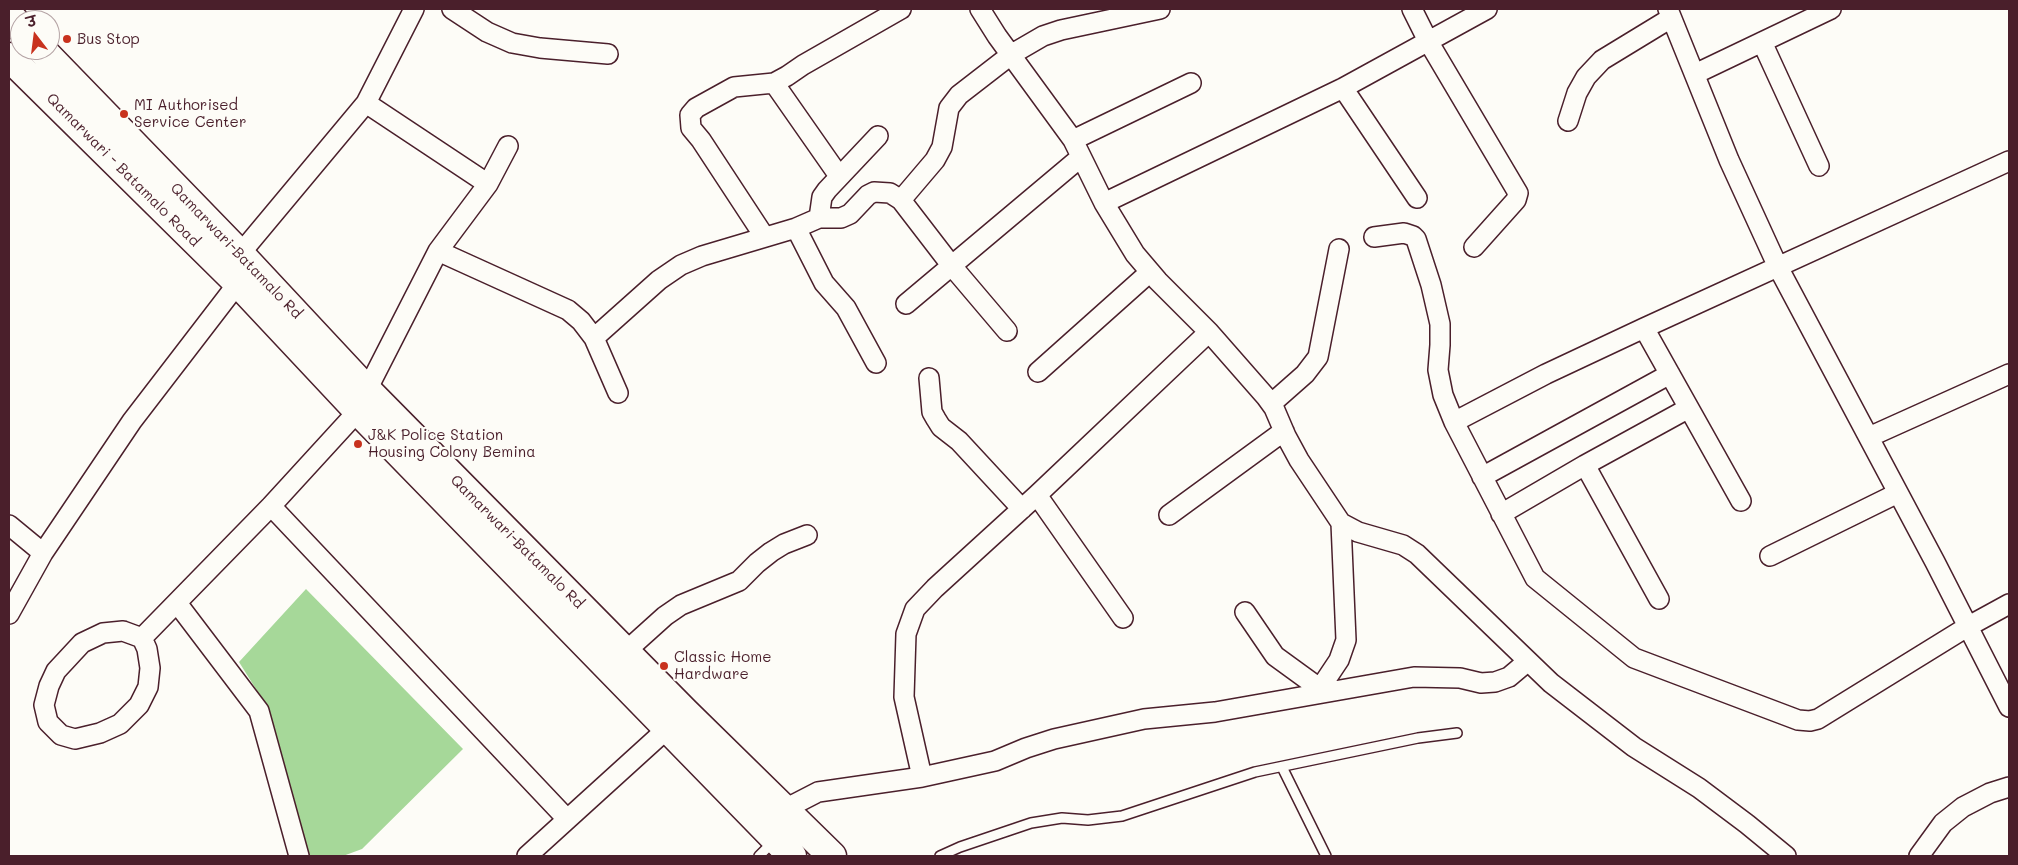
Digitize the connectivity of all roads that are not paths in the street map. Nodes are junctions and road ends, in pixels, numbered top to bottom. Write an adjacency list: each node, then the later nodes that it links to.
1 (414, 9): 20 (street)
2 (452, 9): 12 (street)
3 (901, 9): 17 (street)
4 (980, 9): 13 (street)
5 (1160, 9): 13 (street)
6 (1412, 9): 10 (street)
7 (1487, 9): 10 (street)
8 (1831, 9): 11 (street)
9 (1670, 13): 16 (street); 21 (street)
10 (1428, 41): 19 (street); 37 (street)
11 (1762, 42): 16 (street); 27 (street)
12 (608, 54)
13 (1012, 54): 23 (street); 31 (street)
14 (9, 57): 44 (main road, Qamarwari - Batamalo Road)
15 (52, 60): 40 (main road, Qamarwari-Batamalo Rd)
16 (1695, 74): 42 (street)
17 (774, 83): 28 (street); 35 (street)
18 (1191, 83): 23 (street)
19 (1343, 88): 30 (street); 32 (street)
20 (366, 103): 29 (street); 40 (street)
21 (1568, 121)
22 (878, 136): 28 (street)
23 (1073, 140): 25 (street)
24 (508, 146): 29 (street)
25 (1081, 157): 32 (street); 41 (street)
26 (2009, 162): 42 (street)
27 (1819, 166)
28 (839, 176): 33 (street)
29 (488, 184): 39 (street)
30 (1417, 198)
31 (901, 200): 33 (street); 41 (street)
32 (1104, 203): 43 (street)
33 (819, 218): 34 (street)
34 (796, 228): 35 (street); 50 (street)
35 (764, 236): 49 (street)
36 (1374, 237): 59 (street)
37 (1474, 247)
38 (1339, 249): 57 (street)
39 (438, 251): 49 (street); 56 (street)
40 (240, 254): 56 (main road, Qamarwari-Batamalo Rd)
41 (951, 266): 45 (street); 47 (street)
42 (1778, 267): 46 (street); 61 (street)
43 (1150, 272): 48 (street); 51 (street)
44 (238, 283): 56 (main road, Qamarwari-Batamalo Rd); 74 (street)
45 (906, 304)
46 (1644, 328): 52 (street); 59 (street)
47 (1007, 331)
48 (1209, 332): 57 (street); 65 (street)
49 (594, 338): 55 (street)
50 (876, 363)
51 (1038, 372)
52 (1670, 374): 58 (street); 63 (street)
53 (2009, 374): 61 (street)
54 (929, 378): 68 (street)
55 (618, 393)
56 (362, 400): 67 (street); 84 (main road, Qamarwari-Batamalo Rd); 88 (main road, Qamarwari-Batamalo Rd)
57 (1271, 404): 60 (street)
58 (1689, 408): 62 (street); 66 (street)
59 (1454, 422): 63 (street)
60 (1284, 431): 70 (street); 71 (street)
61 (1869, 437): 64 (street)
62 (1586, 465): 69 (street); 76 (street)
63 (1482, 477): 69 (street)
64 (1898, 493): 75 (street); 82 (street)
65 (1037, 495): 68 (street); 81 (street)
66 (1741, 501)
67 (271, 506): 77 (street); 94 (street)
68 (1022, 509): 91 (street)
69 (1501, 514): 82 (street)
70 (1169, 515)
71 (1342, 522): 85 (street); 86 (street)
72 (9, 525): 74 (street)
73 (807, 536): 84 (street)
74 (43, 553): 80 (street)
75 (1770, 556)
76 (1659, 599)
77 (177, 602): 83 (street); 96 (street)
78 (2009, 604): 82 (street)
79 (1245, 612): 86 (street)
80 (9, 614)
81 (1124, 618)
82 (1967, 627): 87 (street)
83 (142, 638): 83 (street)
84 (625, 652): 93 (main road, Qamarwari-Batamalo Rd)
85 (1528, 661): 86 (street); 101 (street)
86 (1318, 691): 91 (street)
87 (2009, 707)
88 (668, 728): 94 (street); 95 (main road, Qamarwari-Batamalo Rd)
89 (1458, 734): 90 (lane)
90 (1282, 766): 99 (lane); 100 (lane)
91 (922, 777): 93 (street)
92 (2009, 787): 102 (street)
93 (785, 810): 98 (main road, Qamarwari-Batamalo Rd)
94 (567, 819): 97 (street)
95 (776, 851)
96 (299, 856)
97 (527, 856)
98 (832, 856)
99 (940, 856)
100 (1326, 856)
101 (1786, 856)
102 (1919, 856)

